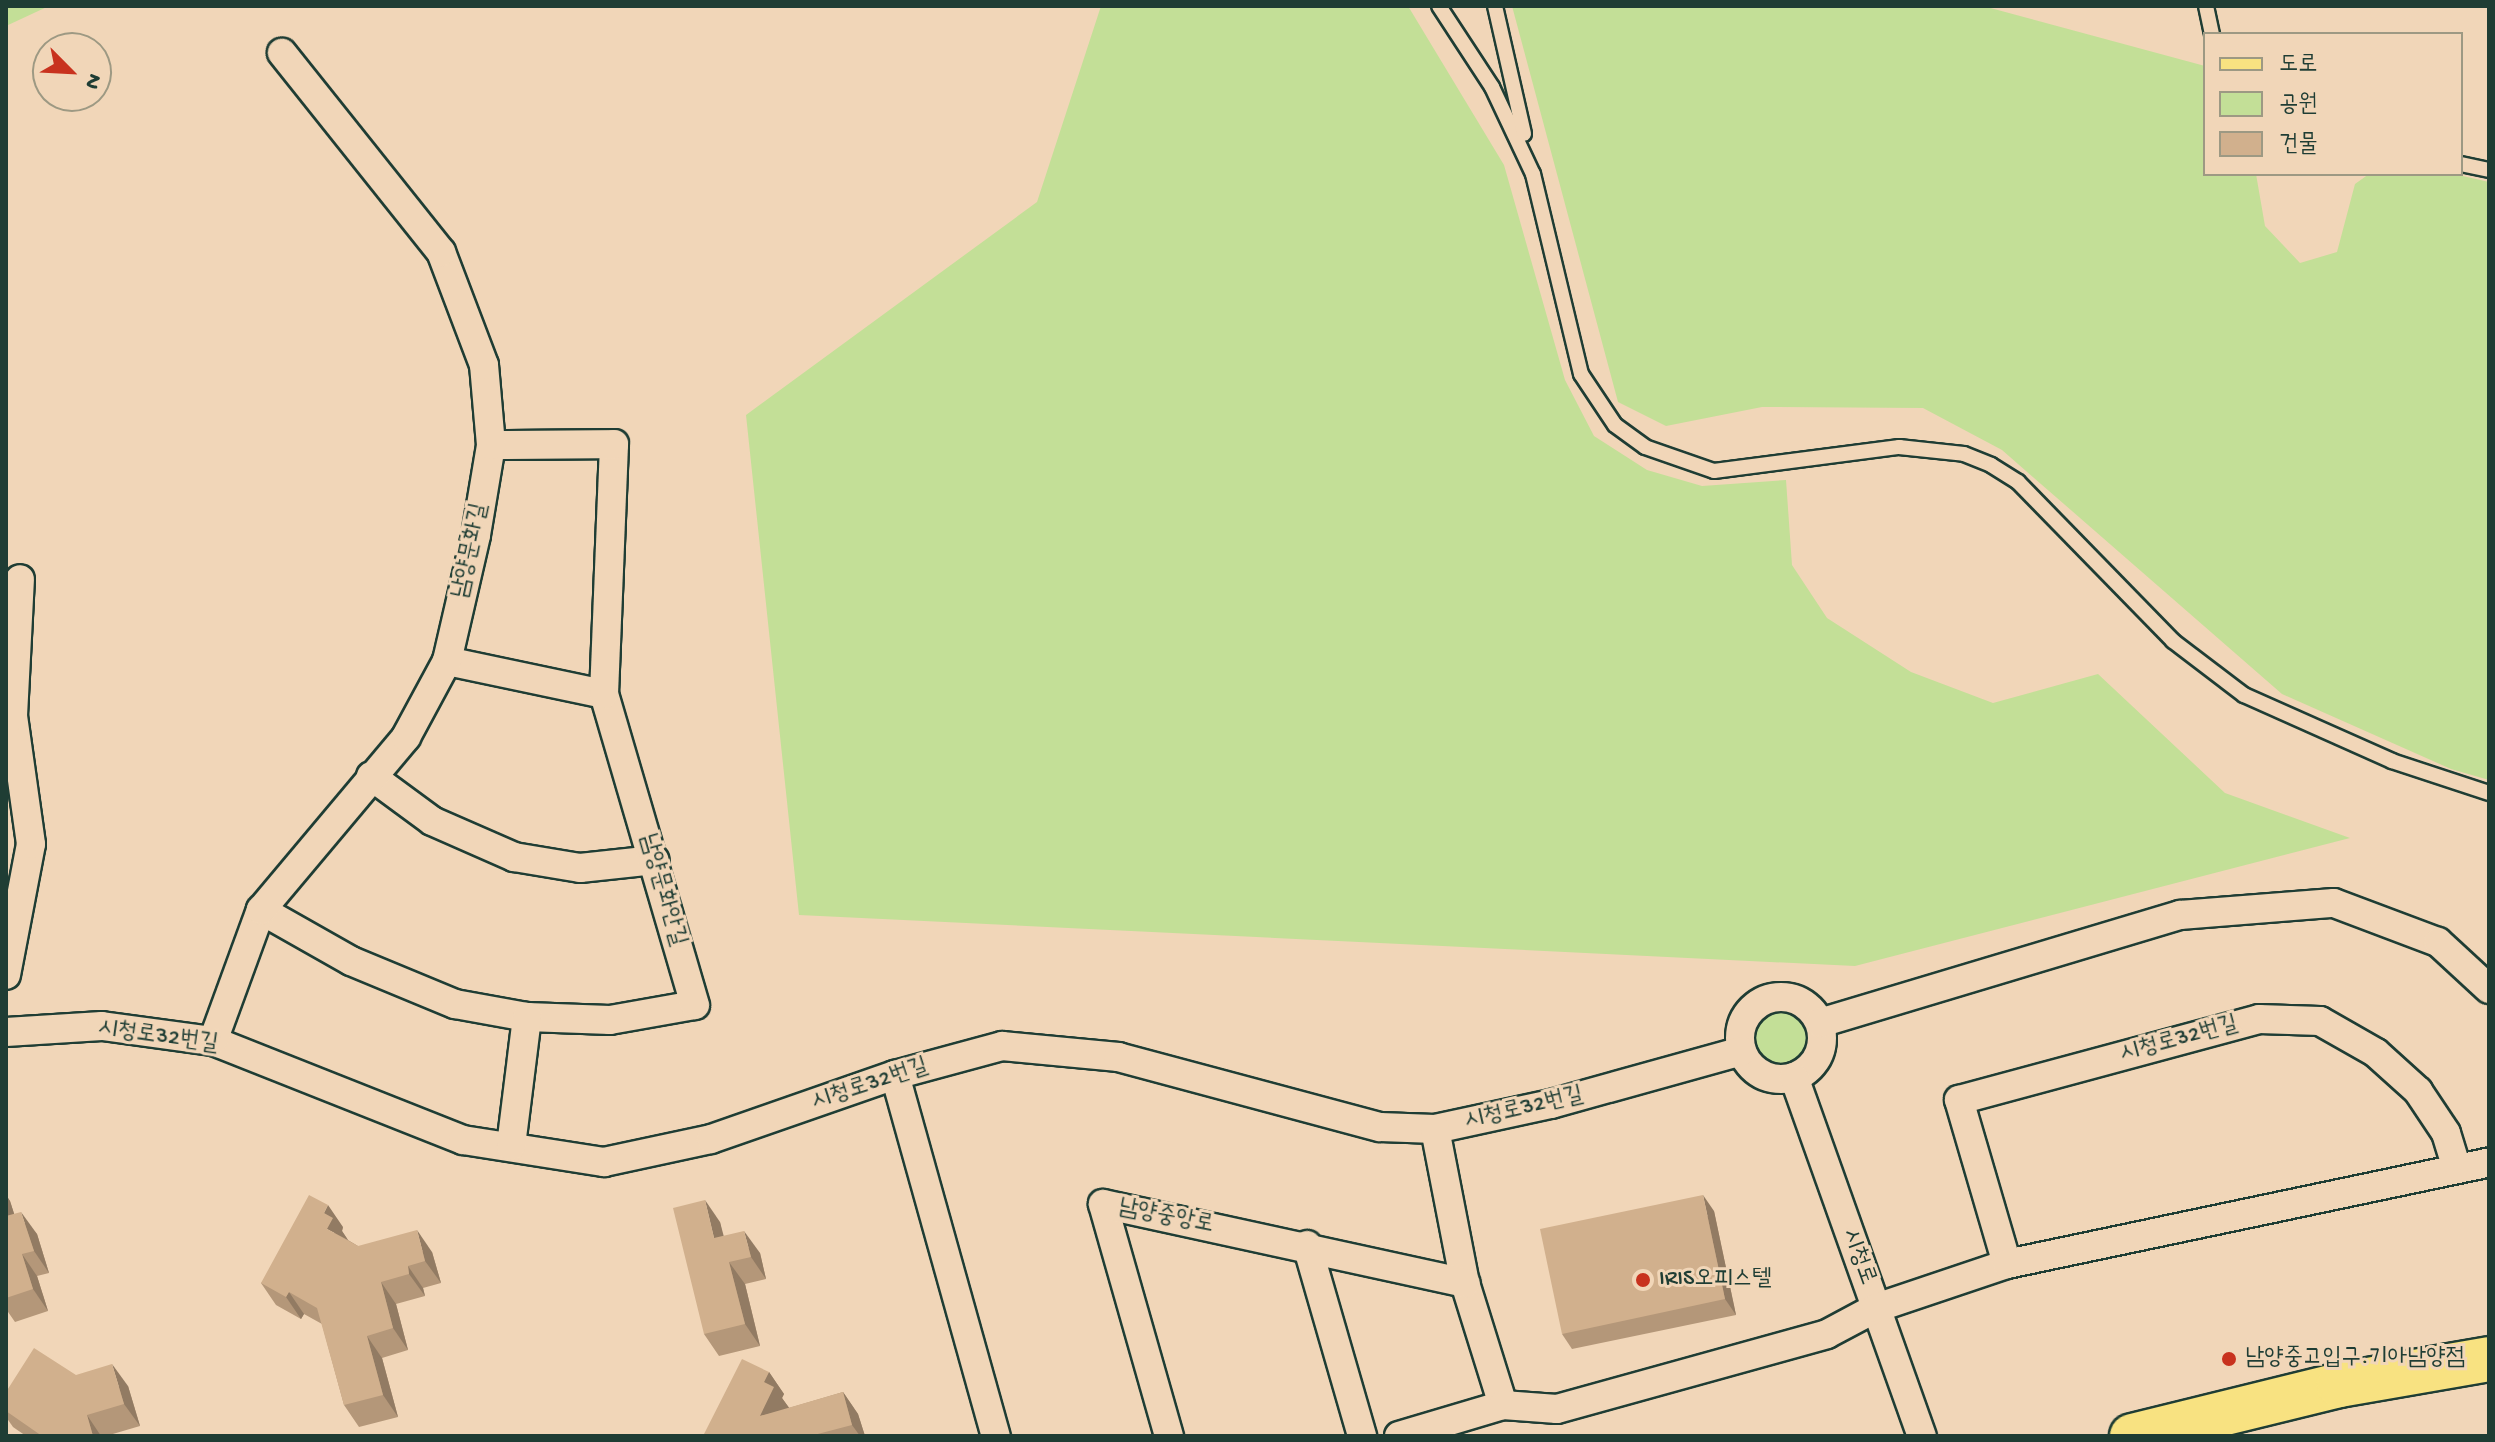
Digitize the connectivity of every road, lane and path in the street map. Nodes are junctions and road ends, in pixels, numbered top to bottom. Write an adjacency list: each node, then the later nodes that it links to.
1 (1439, 6): 8 (lane)
2 (1495, 6): 8 (lane)
3 (2206, 6): 4 (lane)
4 (2212, 32)
5 (282, 53): 9 (street, 남양문화길)
6 (2463, 164): 7 (lane)
7 (2489, 170)
8 (1533, 174): 14 (lane)
9 (491, 445): 11 (street, 남양문화길); 12 (street, 남양문화안길)
10 (20, 579): 17 (street)
11 (447, 661): 12 (street); 13 (street, 남양문화길)
12 (604, 694): 15 (street, 남양문화안길)
13 (371, 776): 15 (street); 16 (street, 남양문화길)
14 (2489, 793)
15 (655, 860): 19 (street, 남양문화안길)
16 (261, 910): 19 (street, 남양문화안길); 22 (street, 남양문화길)
17 (6, 975)
18 (2489, 989): 20 (street)
19 (527, 1017): 27 (street)
20 (1820, 1023): 23 (street); 25 (street)
21 (6, 1032): 22 (street, 시청로32번길)
22 (213, 1041): 27 (street, 시청로32번길)
23 (1742, 1051): 25 (street); 26 (street, 시청로32번길)
24 (895, 1075): 26 (street, 시청로32번길); 27 (street, 시청로32번길); 36 (street)
25 (1794, 1077): 33 (street, 시청로)
26 (1435, 1129): 32 (street)
27 (511, 1146)
28 (2489, 1162): 29 (street)
29 (2456, 1166): 31 (street); 31 (street, 시청로32번길)
30 (1307, 1245): 32 (street, 남양중앙로); 37 (street, 남양중앙로); 38 (street)
31 (2007, 1264): 33 (street)
32 (1465, 1283): 35 (street)
33 (1876, 1308): 35 (street); 40 (street, 시청로)
34 (2489, 1359): 41 (main road)
35 (1503, 1405): 39 (street)
36 (996, 1436)
37 (1169, 1436)
38 (1362, 1436)
39 (1399, 1436)
40 (1922, 1436)
41 (2132, 1436)

